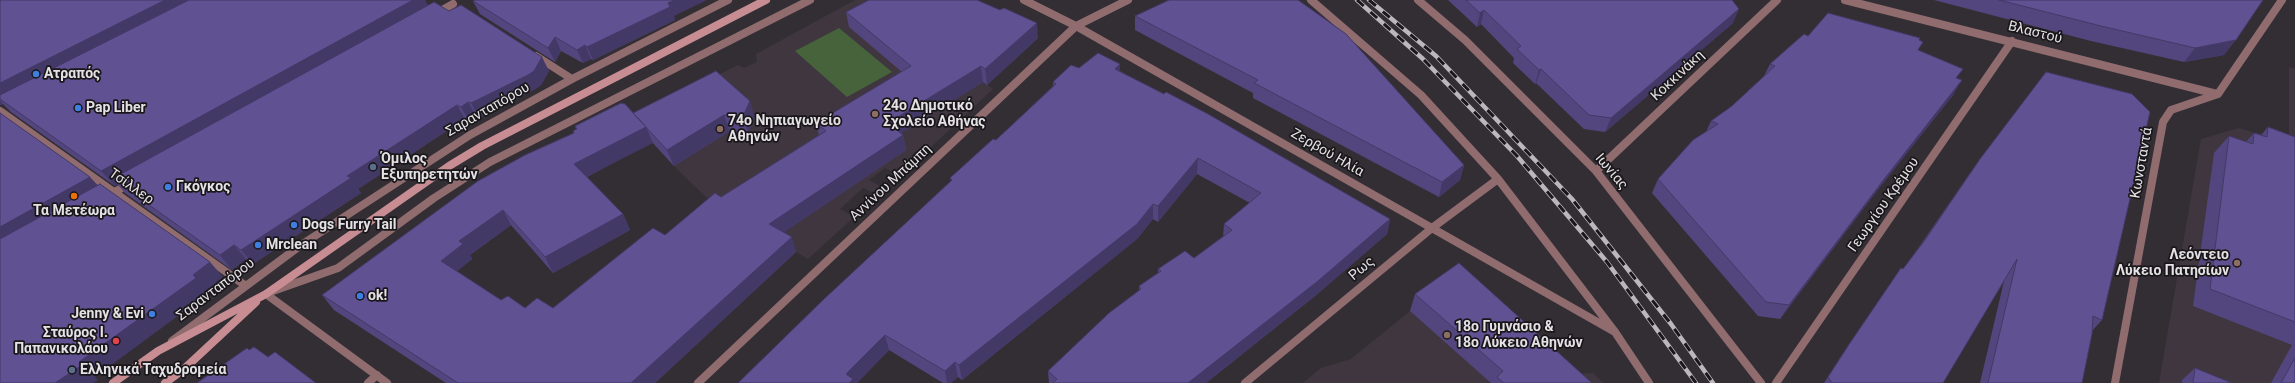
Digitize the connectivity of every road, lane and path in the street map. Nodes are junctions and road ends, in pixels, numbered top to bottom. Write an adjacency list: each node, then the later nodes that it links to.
1 (728, 0): 16 (street, Σαρανταπόρου)
2 (766, 0): 26 (street, Σαρανταπόρου)
3 (810, 0): 26 (street, Σαρανταπόρου)
4 (1024, 0): 13 (street, Ζερβού Ηλία)
5 (1128, 0): 13 (street, Αννίνου Μπάμπη)
6 (1311, 0): 20 (street)
7 (1418, 0): 19 (street, Ιωνίας)
8 (1777, 0): 19 (street, Κοκκινάκη)
9 (1845, 0): 14 (street, Βλαστού)
10 (2282, 0): 17 (street)
11 (453, 4): 12 (street)
12 (427, 18)
13 (1076, 26): 24 (street, Ζερβού Ηλία); 34 (street, Αννίνου Μπάμπη)
14 (2012, 41): 17 (street, Βλαστού); 38 (street, Γεωργίου Κρέμου)
15 (526, 50): 16 (street)
16 (572, 79): 25 (street, Σαρανταπόρου)
17 (2218, 94): 39 (street, Κωνσταντά)
18 (2, 110): 22 (street, Τσίλλερ)
19 (1596, 171): 37 (street, Ιωνίας)
20 (1498, 179): 24 (street, Ρως); 27 (street)
21 (135, 181): 22 (street)
22 (114, 192): 23 (street); 25 (street, Τσίλλερ)
23 (94, 204)
24 (1432, 228): 27 (street, Ζερβού Ηλία); 35 (street, Ρως)
25 (246, 286): 28 (street, Σαρανταπόρου)
26 (266, 294): 28 (street, Σαρανταπόρου); 29 (street); 31 (street, Σαρανταπόρου)
27 (1615, 332): 36 (street)
28 (158, 351): 30 (street, Σαρανταπόρου)
29 (377, 375): 32 (street); 33 (street)
30 (113, 383)
31 (165, 383)
32 (368, 383)
33 (387, 383)
34 (698, 383)
35 (1245, 383)
36 (1649, 383)
37 (1761, 383)
38 (1776, 383)
39 (2115, 383)

